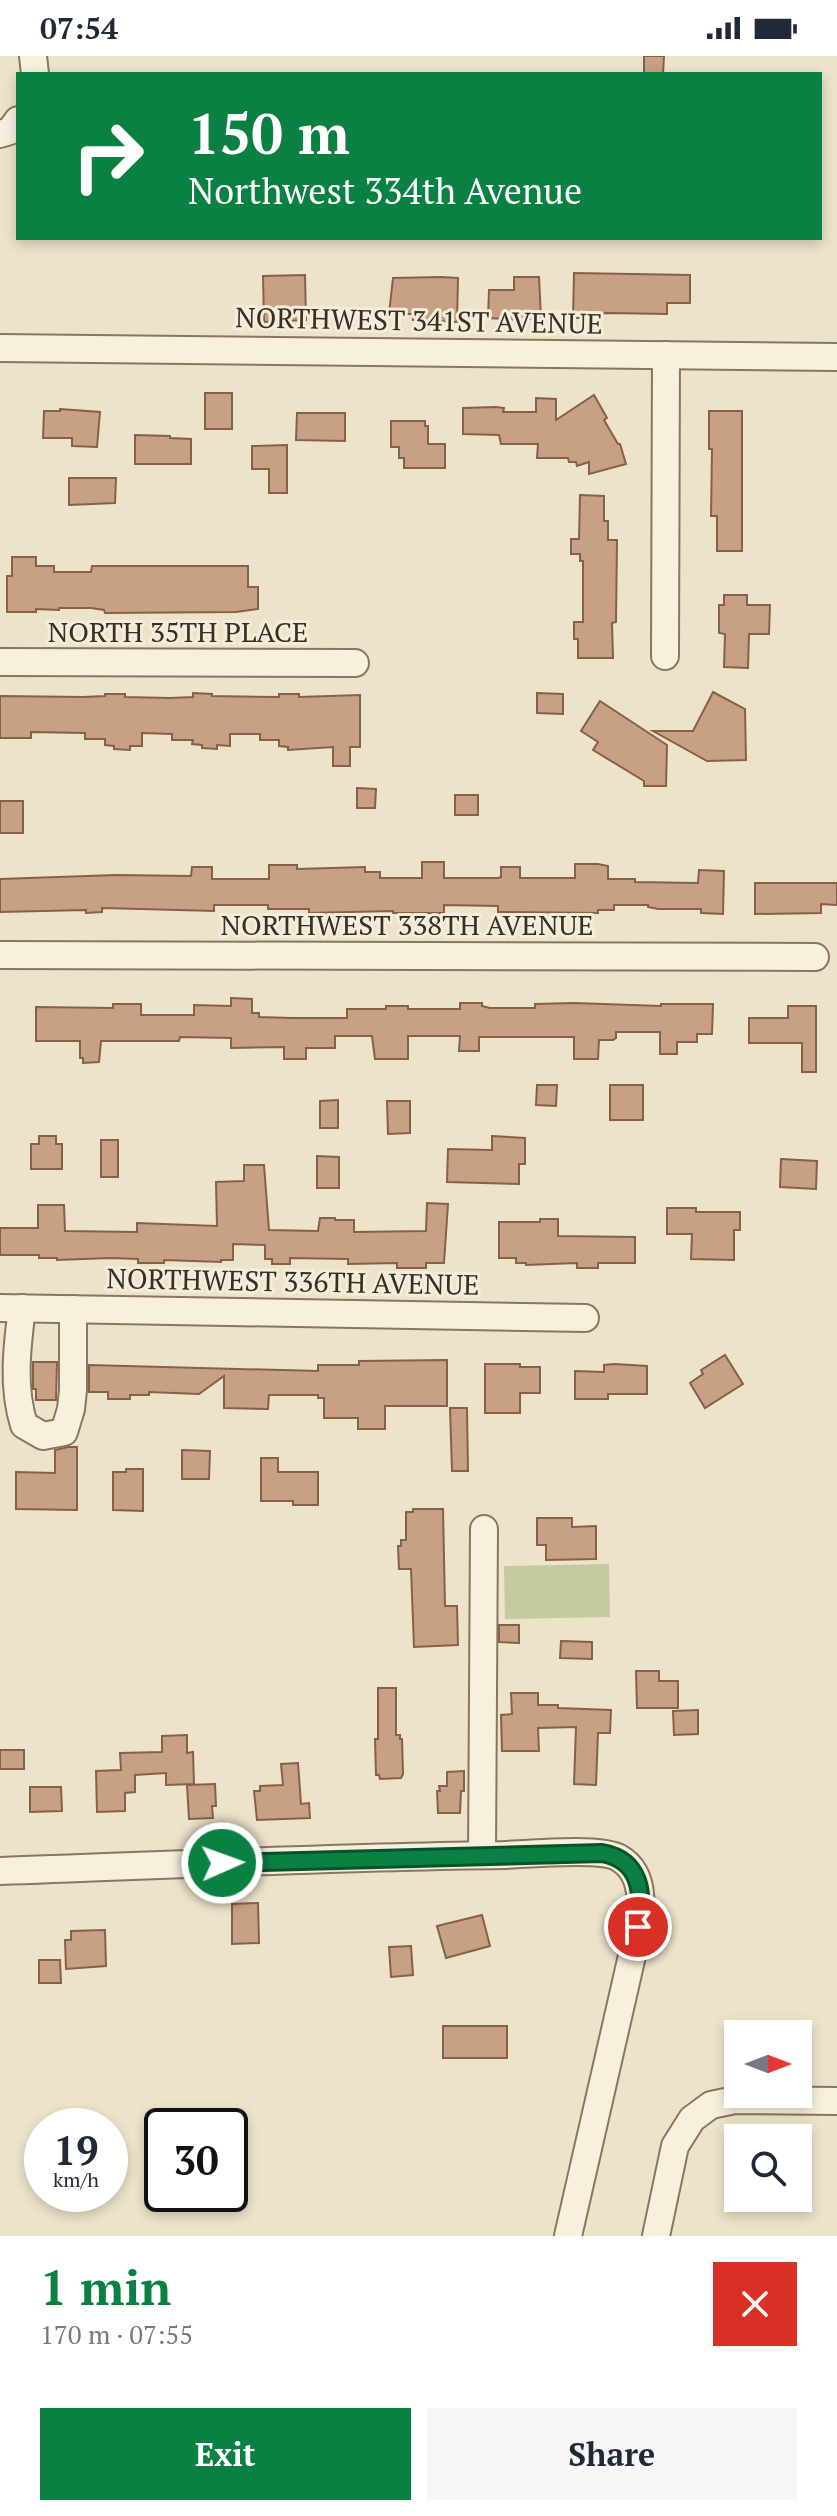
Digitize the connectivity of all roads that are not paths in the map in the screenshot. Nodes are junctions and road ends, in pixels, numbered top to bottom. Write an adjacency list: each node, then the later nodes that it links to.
1 (16, 123): 2 (street)
2 (0, 134)
3 (0, 348): 4 (street, NORTHWEST 341ST AVENUE)
4 (666, 355): 5 (street, NORTHWEST 341ST AVENUE); 6 (street)
5 (837, 357)
6 (665, 656)
7 (0, 662): 8 (street, NORTH 35TH PLACE)
8 (355, 663)
9 (0, 955): 10 (street, NORTHWEST 338TH AVENUE)
10 (815, 957)
11 (11, 1308): 12 (street, NORTHWEST 336TH AVENUE); 12 (street)
12 (73, 1309): 13 (street, NORTHWEST 336TH AVENUE)
13 (585, 1318)
14 (484, 1529): 15 (street)
15 (482, 1855): 16 (street); 18 (street)
16 (0, 1871)
17 (837, 2101): 19 (street)
18 (568, 2236)
19 (656, 2236)

